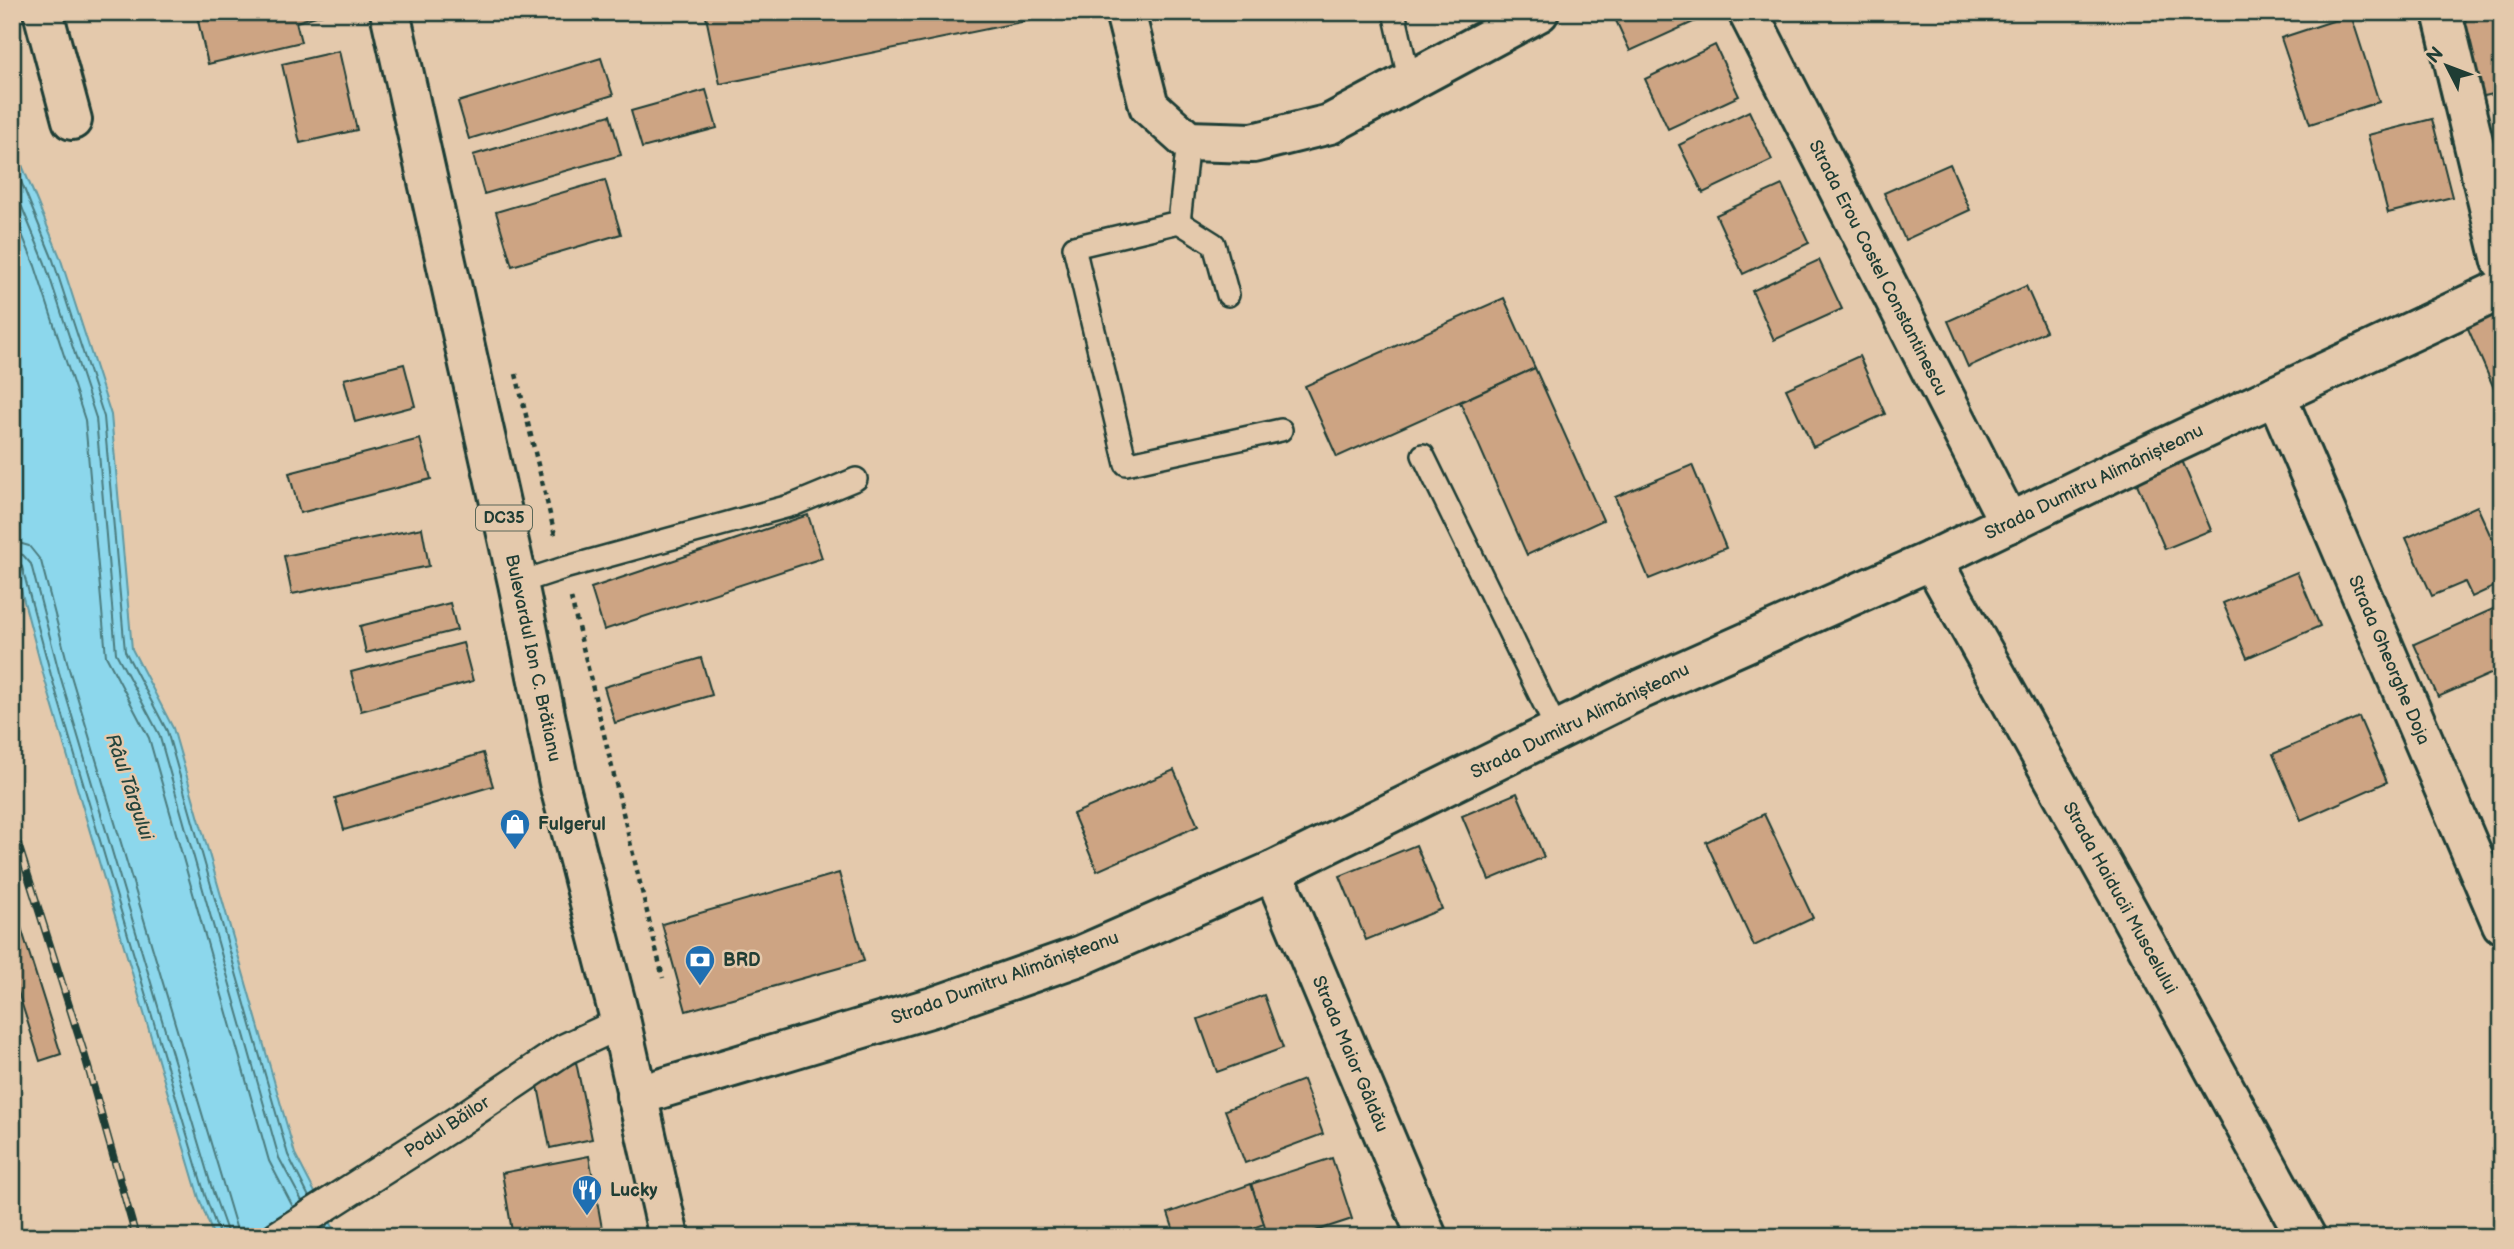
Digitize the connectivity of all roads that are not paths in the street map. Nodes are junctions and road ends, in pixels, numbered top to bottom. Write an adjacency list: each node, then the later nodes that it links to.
1 (43, 12): 9 (main road)
2 (390, 12): 21 (main road, Bulevardul Ion C. Brătianu / DC35)
3 (1125, 12): 10 (main road)
4 (1394, 12): 8 (lane)
5 (1539, 12): 8 (main road)
6 (1748, 12): 19 (main road, Strada Erou Costel Constantinescu)
7 (2442, 12): 12 (main road)
8 (1410, 83): 10 (main road)
9 (72, 120)
10 (1188, 141): 11 (lane)
11 (1179, 222): 14 (lane); 16 (lane)
12 (2502, 261)
13 (2502, 289): 15 (main road, Strada Dumitru Alimănișteanu)
14 (1228, 295)
15 (2276, 395): 19 (main road, Strada Dumitru Alimănișteanu); 24 (main road, Strada Gheorghe Doja)
16 (1281, 430)
17 (1423, 455): 22 (lane)
18 (856, 479): 21 (lane)
19 (2009, 523): 20 (main road, Strada Dumitru Alimănișteanu)
20 (1932, 560): 22 (main road, Strada Dumitru Alimănișteanu); 30 (main road, Strada Haiducii Muscelului)
21 (518, 583): 25 (main road, Bulevardul Ion C. Brătianu / DC35)
22 (1557, 730): 23 (main road, Strada Dumitru Alimănișteanu)
23 (1273, 871): 26 (main road, Strada Dumitru Alimănișteanu); 29 (main road, Strada Maior Gâldău)
24 (2502, 924)
25 (621, 1023): 26 (main road, Bulevardul Ion C. Brătianu); 27 (street, Podul Băilor)
26 (636, 1097): 28 (main road, Bulevardul Ion C. Brătianu)
27 (277, 1237)
28 (668, 1237)
29 (1427, 1237)
30 (2306, 1237)

